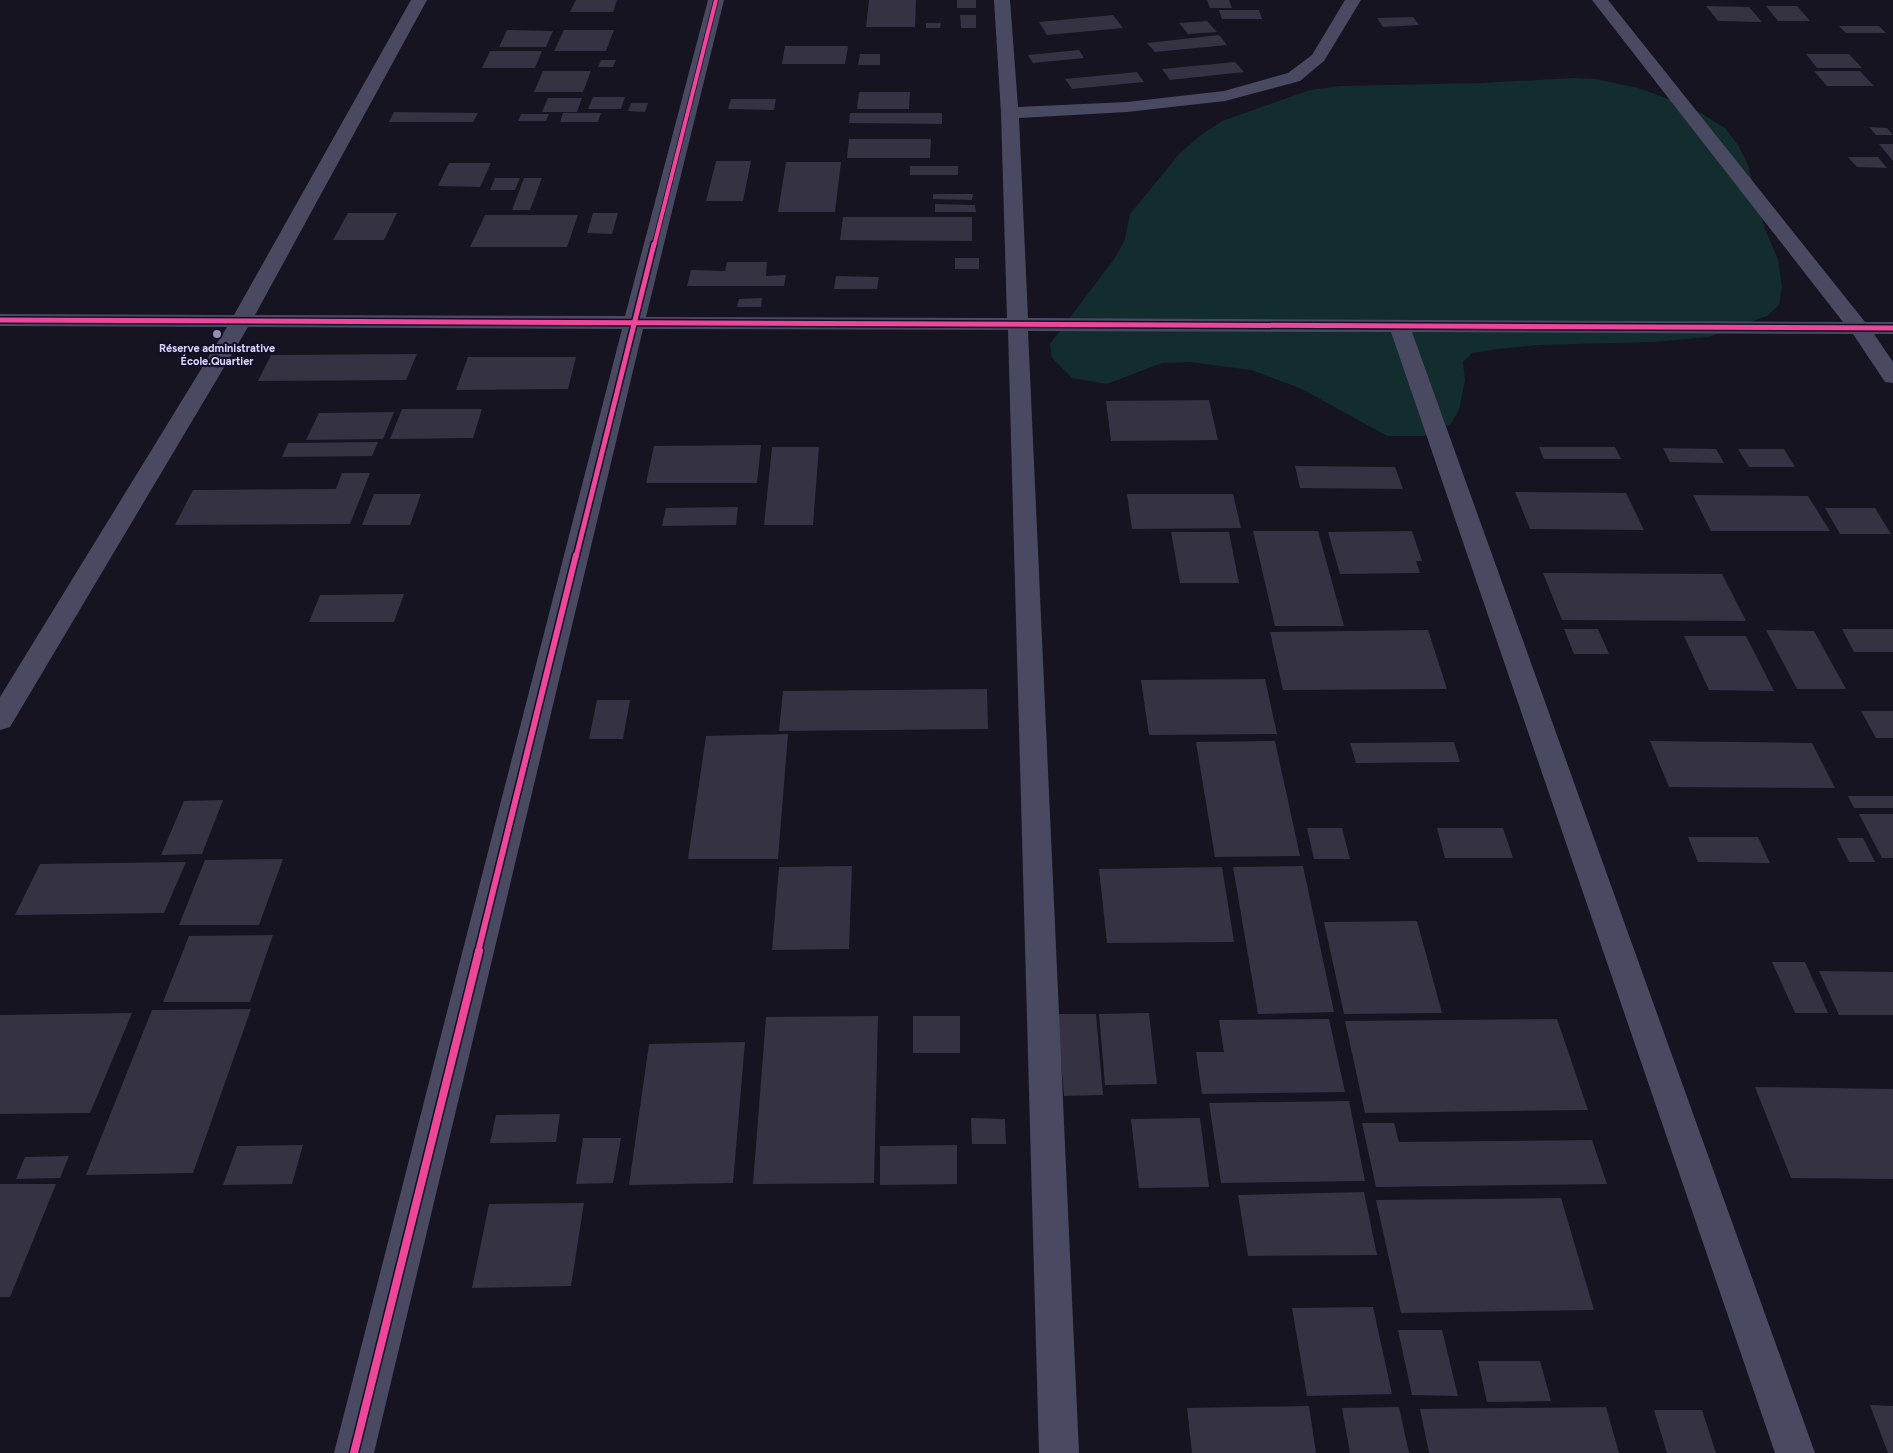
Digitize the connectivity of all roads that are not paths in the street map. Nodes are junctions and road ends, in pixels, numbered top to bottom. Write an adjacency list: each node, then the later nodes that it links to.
1 (419, 0): 8 (street)
2 (716, 0): 9 (street)
3 (1002, 0): 6 (street)
4 (1353, 0): 6 (street)
5 (1600, 0): 12 (street)
6 (1010, 113): 10 (street)
7 (0, 320): 8 (street)
8 (241, 321): 9 (street); 15 (street)
9 (634, 323): 10 (street); 16 (street)
10 (1018, 324): 11 (street); 17 (street)
11 (1399, 326): 12 (street); 18 (street)
12 (1859, 328): 13 (street); 14 (street)
13 (1893, 328)
14 (1893, 377)
15 (0, 720)
16 (354, 1453)
17 (1059, 1453)
18 (1795, 1453)

